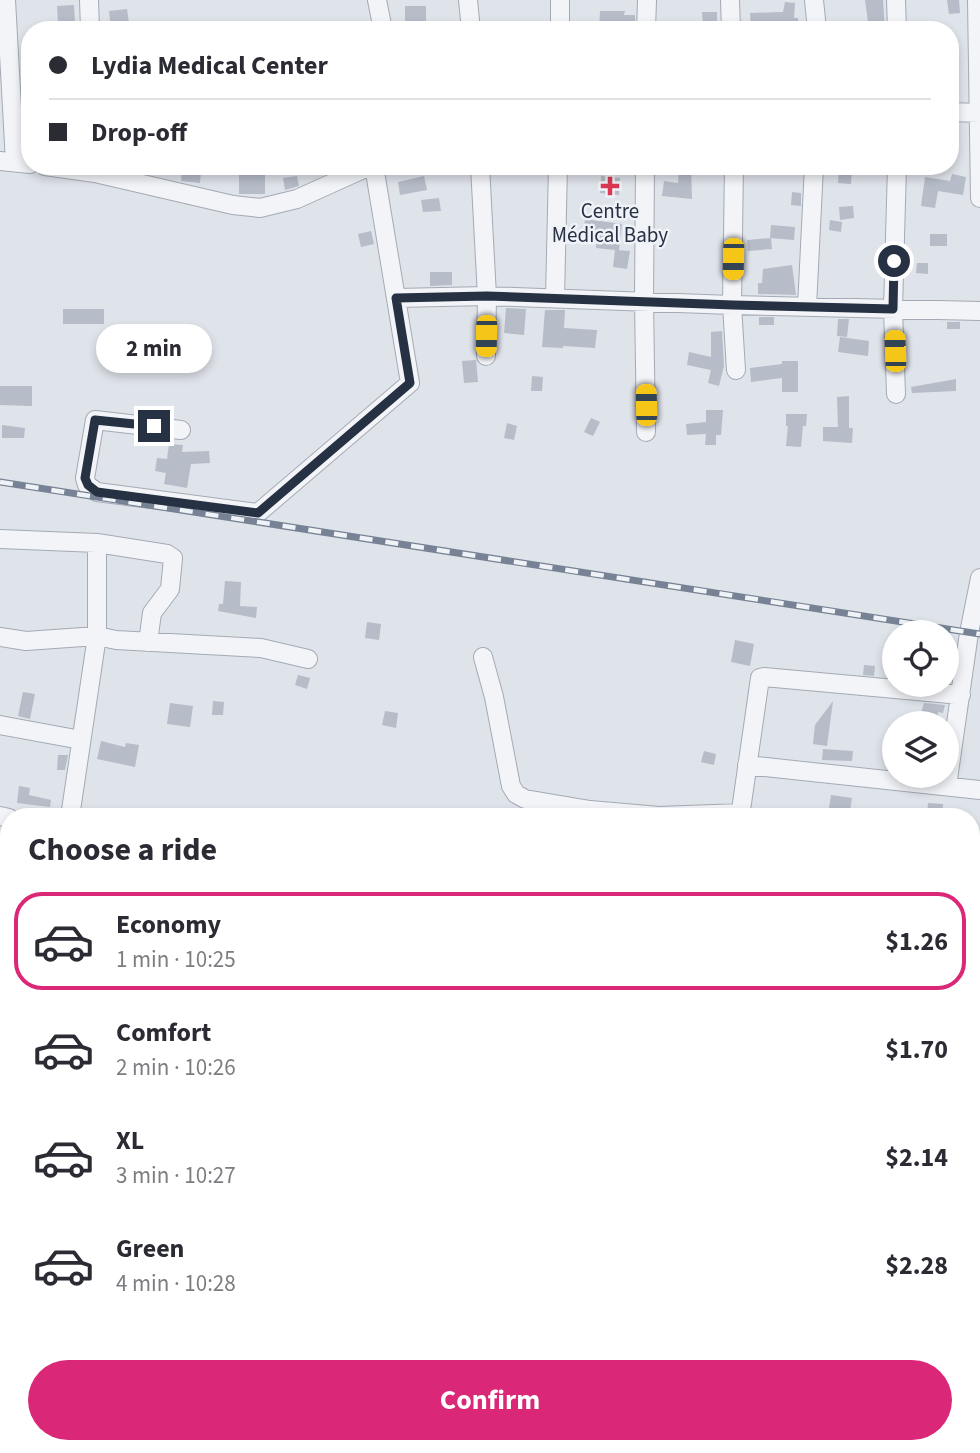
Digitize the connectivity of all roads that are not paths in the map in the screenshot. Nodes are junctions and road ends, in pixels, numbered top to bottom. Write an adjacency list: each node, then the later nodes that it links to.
1 (6, 0): 21 (street)
2 (89, 0): 11 (street)
3 (377, 0): 12 (street)
4 (468, 0): 13 (street)
5 (560, 0): 14 (street)
6 (647, 0): 15 (street)
7 (730, 0): 16 (street)
8 (814, 0): 17 (street)
9 (896, 0): 18 (street)
10 (977, 0): 20 (street)
11 (90, 21)
12 (381, 21)
13 (470, 21)
14 (560, 21)
15 (646, 21)
16 (731, 21)
17 (816, 21)
18 (897, 21)
19 (959, 112): 20 (street)
20 (979, 113): 31 (street)
21 (15, 163)
22 (114, 175): 23 (street)
23 (352, 175)
24 (374, 175): 33 (street)
25 (480, 175): 32 (street)
26 (558, 175): 34 (street)
27 (645, 175): 35 (street)
28 (734, 175): 36 (street)
29 (814, 175): 37 (street)
30 (897, 175): 38 (street)
31 (980, 198)
32 (487, 296): 33 (street); 34 (street); 40 (street)
33 (396, 298): 43 (street)
34 (555, 298): 35 (street)
35 (644, 300): 36 (street); 44 (street)
36 (733, 305): 37 (street); 41 (street)
37 (807, 307): 38 (street)
38 (893, 309): 39 (street); 42 (street)
39 (980, 311)
40 (486, 356)
41 (736, 370)
42 (896, 394)
43 (181, 430)
44 (646, 432)
45 (0, 539): 46 (street)
46 (97, 543): 48 (street); 50 (street)
47 (980, 579): 53 (street)
48 (97, 636): 49 (street); 50 (street); 56 (street)
49 (0, 637)
50 (148, 642): 52 (street)
51 (483, 657): 62 (street)
52 (308, 659)
53 (961, 695): 54 (street); 57 (street)
54 (959, 711)
55 (0, 725): 56 (street)
56 (81, 740): 61 (street)
57 (747, 765): 58 (street); 63 (street)
58 (882, 779)
59 (959, 787): 60 (street)
60 (980, 790)
61 (71, 808)
62 (578, 808)
63 (742, 808)

